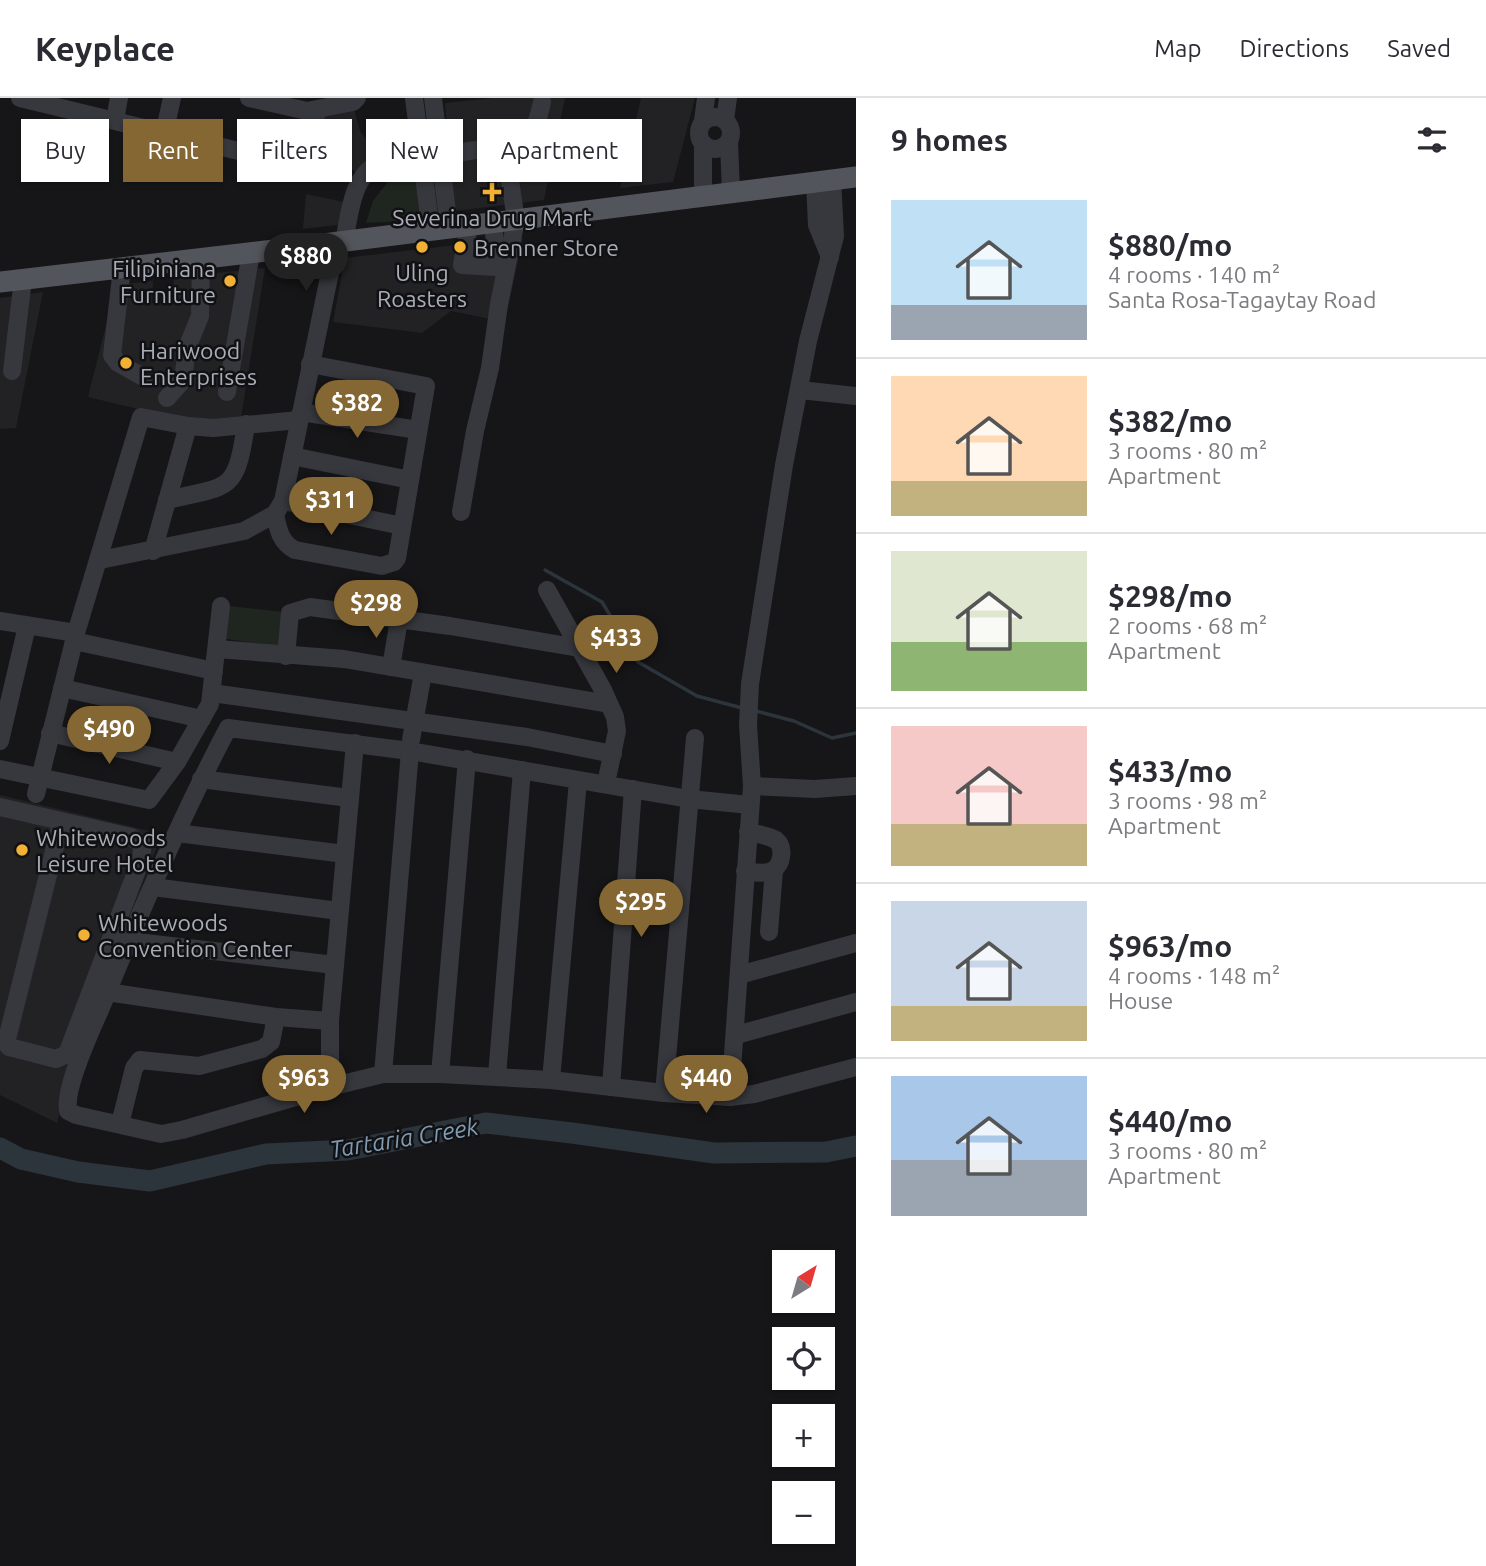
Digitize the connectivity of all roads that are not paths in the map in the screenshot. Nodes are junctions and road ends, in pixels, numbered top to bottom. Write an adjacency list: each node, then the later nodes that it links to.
1 (20, 98): 11 (street)
2 (119, 98): 17 (street)
3 (172, 98): 13 (street)
4 (249, 98): 12 (street)
5 (357, 98): 12 (street)
6 (414, 98): 14 (street)
7 (433, 98): 15 (street)
8 (706, 98): 19 (street)
9 (728, 98): 18 (street)
10 (542, 102): 16 (street)
11 (63, 103): 17 (street)
12 (310, 106): 23 (street)
13 (167, 119)
14 (418, 119)
15 (436, 119)
16 (538, 119)
17 (115, 120): 20 (street)
18 (725, 120): 19 (street); 21 (street)
19 (704, 121): 22 (street)
20 (123, 122)
21 (729, 142): 22 (street); 30 (street)
22 (703, 144): 31 (street)
23 (223, 148)
24 (366, 174): 34 (street)
25 (856, 177): 26 (main road)
26 (824, 180): 30 (main road); 43 (street)
27 (432, 182): 33 (street)
28 (444, 182): 33 (street)
29 (506, 182): 32 (street)
30 (731, 193): 31 (main road)
31 (703, 197): 32 (main road)
32 (505, 221): 33 (main road); 33 (street); 55 (street)
33 (450, 228): 34 (main road)
34 (340, 242): 35 (main road); 40 (street)
35 (251, 253): 36 (main road); 44 (street)
36 (201, 258): 37 (main road); 46 (street)
37 (122, 268): 38 (main road); 42 (street)
38 (23, 279): 39 (main road); 41 (street)
39 (0, 282)
40 (310, 364): 47 (street); 50 (street)
41 (12, 371)
42 (145, 378)
43 (800, 390): 45 (street); 91 (street)
44 (227, 392)
45 (856, 396)
46 (167, 398)
47 (300, 416): 48 (street); 50 (street); 51 (street)
48 (247, 424): 49 (street); 53 (street)
49 (188, 426): 53 (street); 58 (street)
50 (418, 430): 52 (street)
51 (292, 456): 52 (street); 54 (street)
52 (410, 480): 56 (street)
53 (167, 500): 57 (street)
54 (279, 508): 56 (street); 56 (street); 57 (street)
55 (461, 512)
56 (402, 526)
57 (153, 551): 58 (street)
58 (100, 560): 64 (street)
59 (547, 590): 65 (street)
60 (221, 606): 66 (street)
61 (399, 620): 65 (street); 67 (street); 68 (street)
62 (0, 621): 63 (street)
63 (27, 626): 64 (street); 71 (street)
64 (75, 637): 69 (street); 72 (street)
65 (579, 648): 74 (street)
66 (217, 649): 67 (street); 69 (street)
67 (286, 656): 68 (street)
68 (391, 667): 70 (street)
69 (214, 671): 73 (street)
70 (423, 673): 74 (street); 76 (street)
71 (7, 678): 77 (street)
72 (62, 688): 75 (street); 78 (street)
73 (212, 693): 75 (street); 76 (street)
74 (609, 704): 82 (street)
75 (202, 719): 84 (street)
76 (414, 721): 81 (street); 82 (street)
77 (1, 729)
78 (50, 733): 84 (street); 90 (street)
79 (695, 738): 95 (street)
80 (355, 743): 81 (street); 88 (street); 94 (street)
81 (411, 745): 83 (street); 118 (street)
82 (613, 754): 87 (street)
83 (467, 759): 86 (street); 119 (street)
84 (177, 762): 90 (street)
85 (0, 769): 90 (street)
86 (522, 770): 89 (street); 120 (street)
87 (608, 774)
88 (201, 779): 94 (street); 99 (street)
89 (578, 781): 93 (street); 121 (street)
90 (38, 785)
91 (752, 786): 92 (street); 96 (street)
92 (856, 786)
93 (633, 789): 95 (street); 123 (street)
94 (349, 798): 101 (street)
95 (689, 799): 96 (street); 124 (street)
96 (750, 805): 100 (street)
97 (0, 807): 98 (street)
98 (61, 822): 113 (street); 113 (street)
99 (177, 832): 101 (street); 104 (street)
100 (748, 832): 102 (street); 103 (street)
101 (345, 854): 105 (street)
102 (774, 870): 103 (street); 106 (street)
103 (745, 871): 110 (street)
104 (153, 887): 105 (street); 107 (street)
105 (340, 911): 109 (street)
106 (769, 932)
107 (128, 941): 109 (street); 111 (street)
108 (856, 943): 110 (street)
109 (335, 965): 115 (street)
110 (739, 975): 116 (street)
111 (107, 992): 114 (street); 126 (street)
112 (856, 1002): 116 (street)
113 (6, 1017)
114 (276, 1017): 115 (street); 126 (street)
115 (330, 1021): 122 (street)
116 (736, 1035): 125 (street)
117 (856, 1068): 125 (street)
118 (383, 1074): 119 (street); 122 (street)
119 (440, 1074): 120 (street)
120 (497, 1076): 121 (street)
121 (551, 1080): 123 (street)
122 (330, 1087): 126 (street)
123 (611, 1087): 124 (street)
124 (664, 1093): 125 (street)
125 (730, 1097)
126 (120, 1124)

